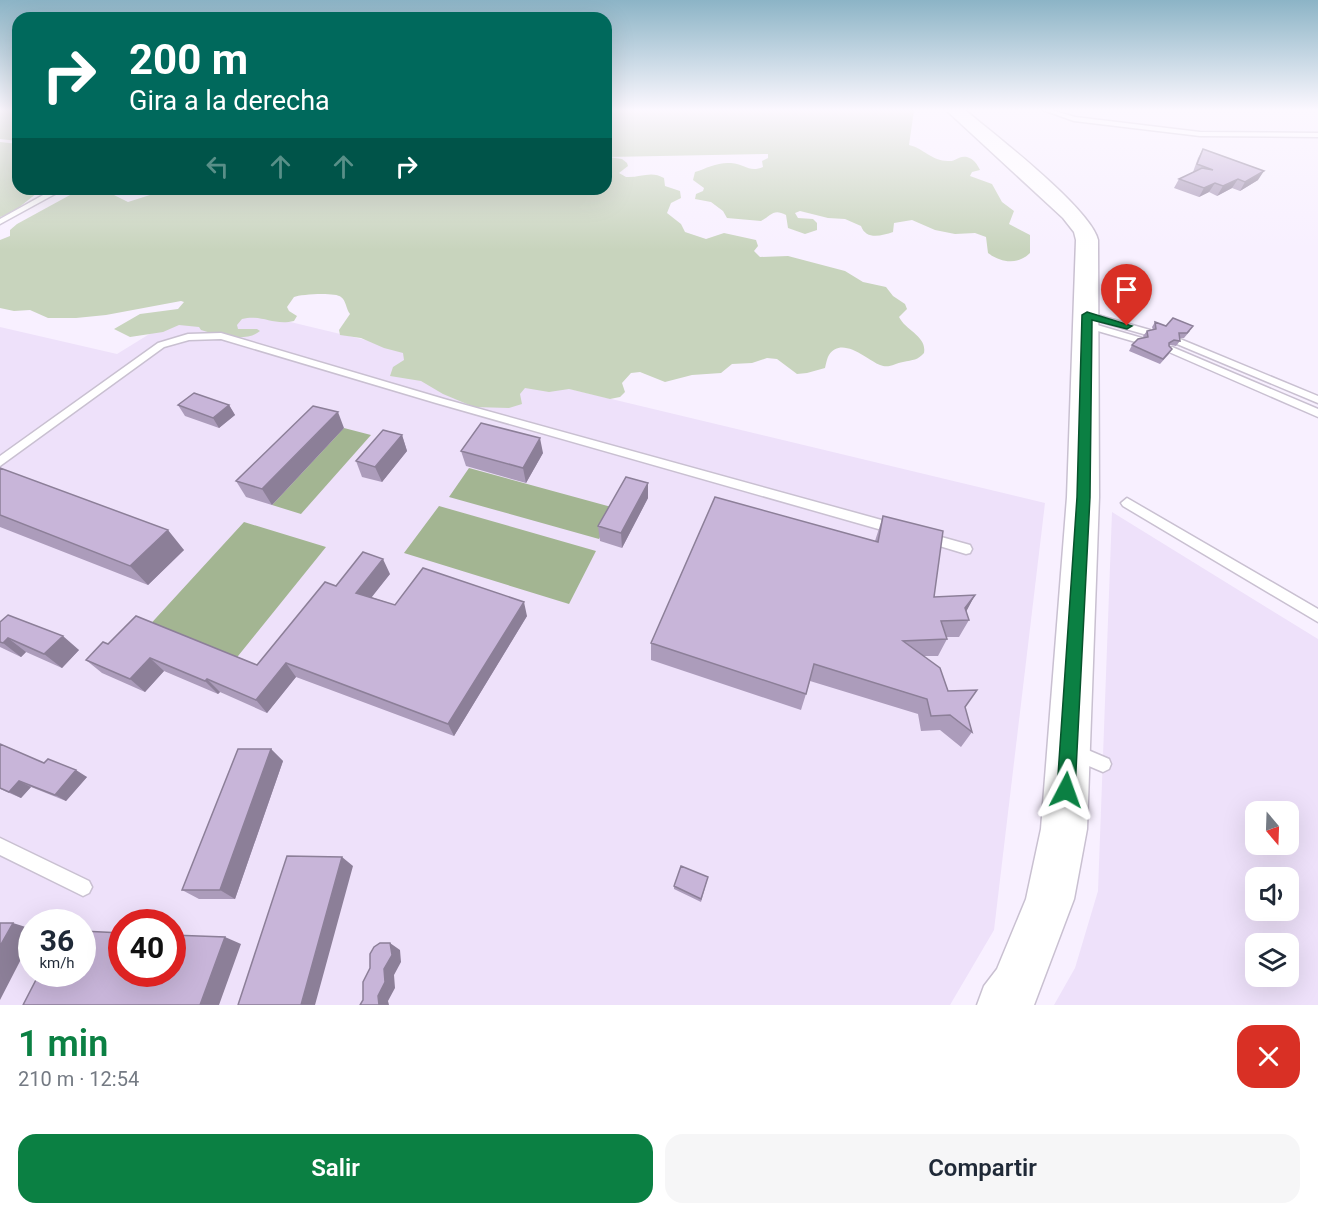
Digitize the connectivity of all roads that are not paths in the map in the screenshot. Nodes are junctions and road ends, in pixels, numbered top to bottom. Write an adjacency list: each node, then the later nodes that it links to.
1 (1007, 157): 4 (street)
2 (49, 195): 3 (lane)
3 (0, 222)
4 (1087, 320): 5 (lane); 6 (lane); 15 (street)
5 (1147, 332)
6 (1139, 340)
7 (1318, 400): 8 (lane)
8 (1318, 413)
9 (0, 462): 11 (lane)
10 (1127, 503): 12 (lane)
11 (966, 549)
12 (1318, 616)
13 (0, 846): 14 (lane)
14 (83, 888)
15 (1004, 1005)

